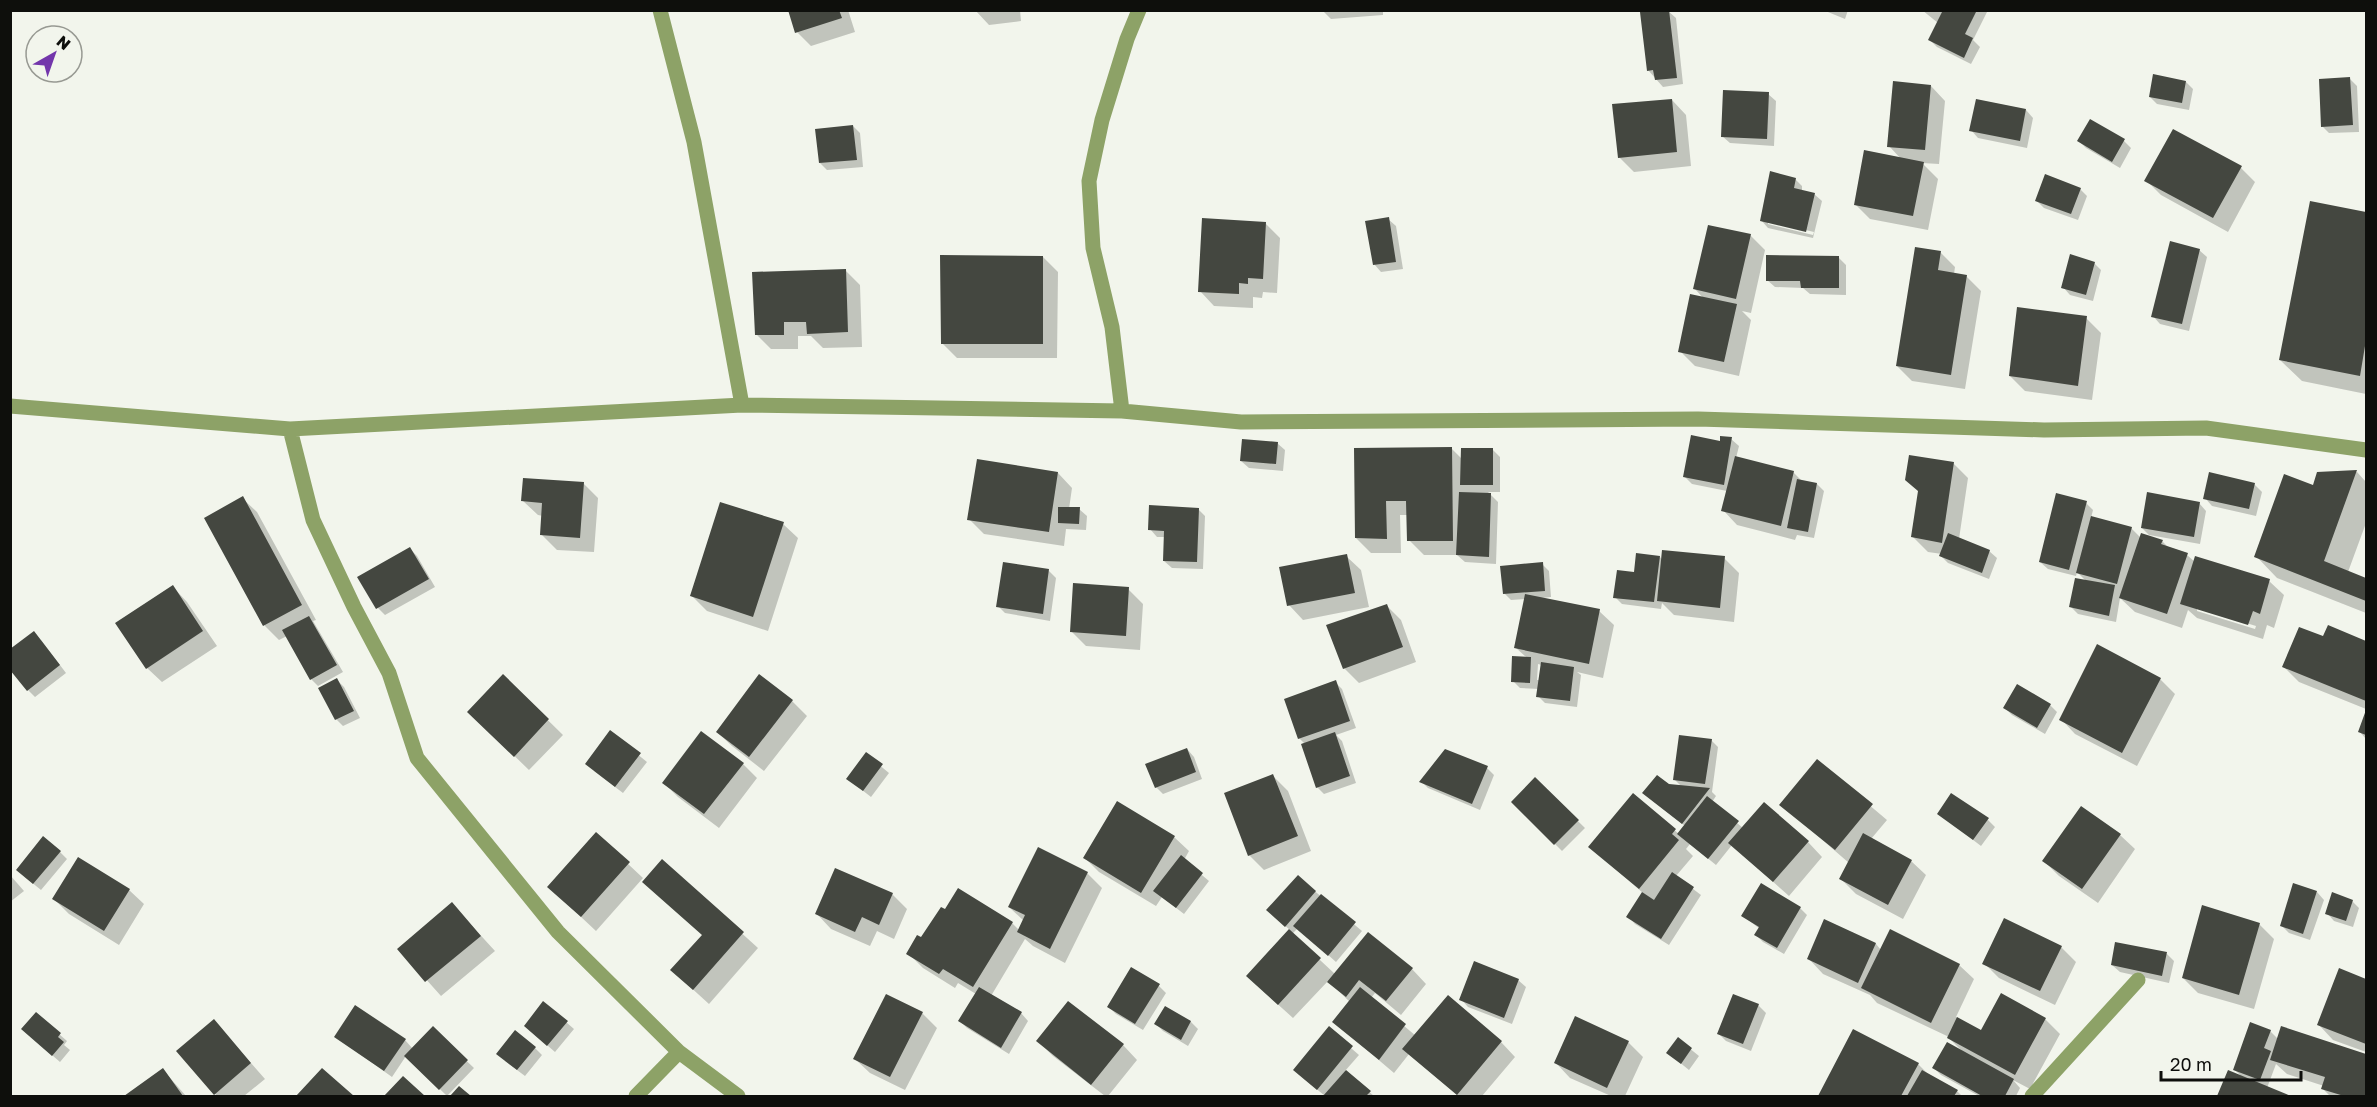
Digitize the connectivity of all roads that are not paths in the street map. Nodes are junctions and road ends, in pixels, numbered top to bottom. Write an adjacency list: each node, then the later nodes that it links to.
1 (660, 10): 3 (street)
2 (1139, 10): 5 (street)
3 (742, 405): 5 (street); 6 (street)
4 (10, 406): 6 (street)
5 (1122, 411): 7 (street)
6 (290, 429): 9 (street)
7 (2367, 450)
8 (2138, 980): 12 (street)
9 (679, 1052): 10 (street); 11 (street)
10 (636, 1096)
11 (738, 1096)
12 (2032, 1096)

